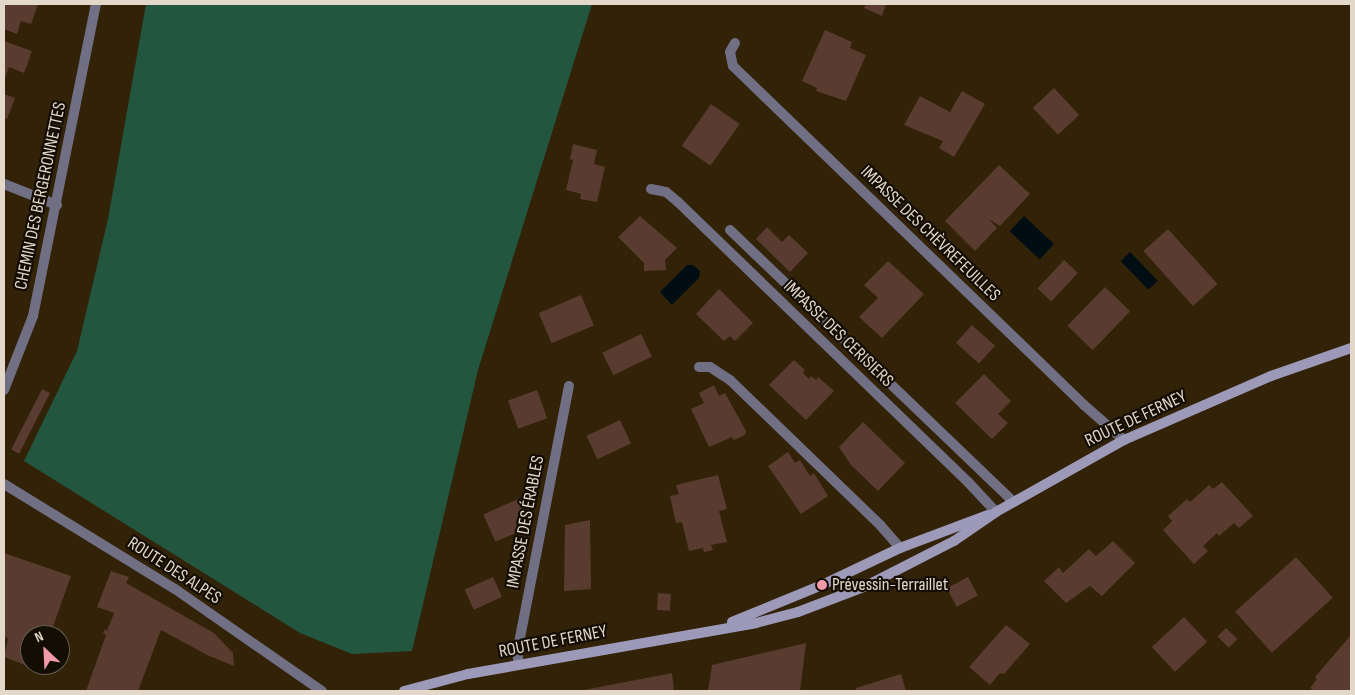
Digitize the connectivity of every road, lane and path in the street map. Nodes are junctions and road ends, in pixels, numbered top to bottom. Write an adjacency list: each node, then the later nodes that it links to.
1 (96, 4): 5 (street, CHEMIN DES BERGERONNETTES)
2 (735, 43): 11 (street, IMPASSE DES CHÈVREFEUILLES)
3 (4, 184): 5 (street)
4 (651, 189): 14 (street, IMPASSE DES CERISIERS)
5 (57, 205): 10 (street, CHEMIN DES BERGERONNETTES)
6 (730, 230): 13 (street)
7 (1351, 348): 11 (main road, ROUTE DE FERNEY)
8 (700, 367): 15 (street)
9 (569, 386): 17 (street, IMPASSE DES ÉRABLES)
10 (4, 390)
11 (1124, 440): 13 (main road, ROUTE DE FERNEY)
12 (4, 484): 19 (street, ROUTE DES ALPES)
13 (1014, 502): 14 (main road, ROUTE DE FERNEY)
14 (996, 512): 15 (main road, ROUTE DE FERNEY); 16 (main road, ROUTE DE FERNEY)
15 (900, 548): 16 (main road, ROUTE DE FERNEY)
16 (710, 630): 17 (main road, ROUTE DE FERNEY)
17 (518, 665): 18 (main road, ROUTE DE FERNEY)
18 (422, 689): 20 (main road, ROUTE DE FERNEY)
19 (322, 691)
20 (404, 691)

